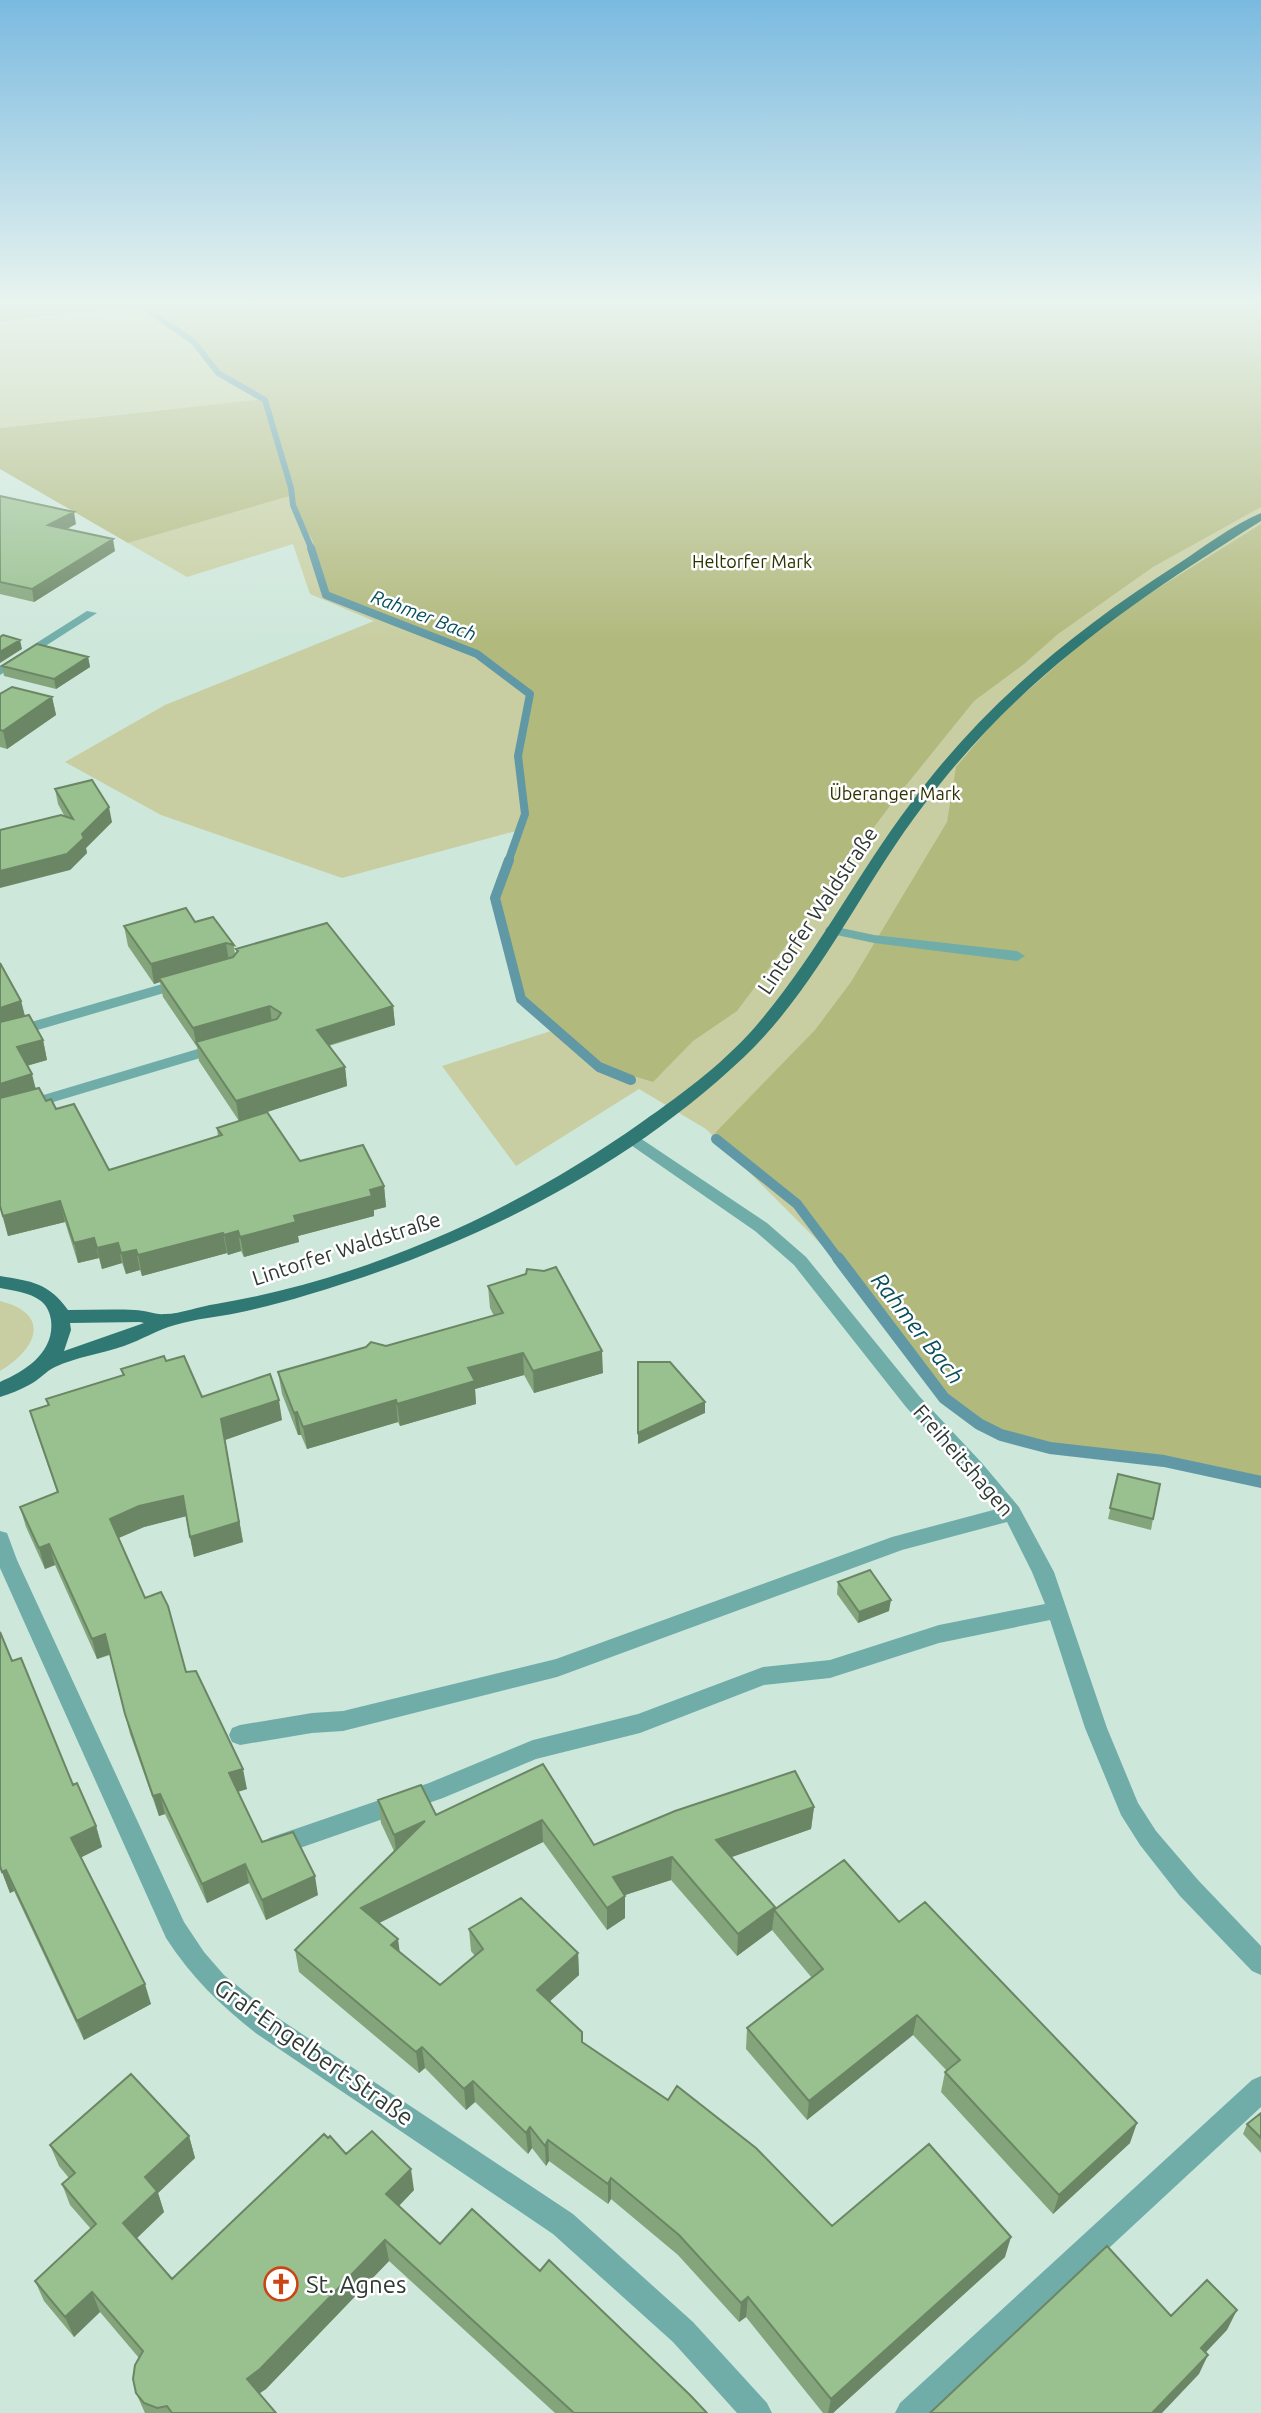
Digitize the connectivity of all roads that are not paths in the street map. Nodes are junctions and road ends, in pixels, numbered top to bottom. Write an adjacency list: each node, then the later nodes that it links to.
1 (1261, 516): 4 (main road, Lintorfer Waldstraße)
2 (91, 612): 3 (street)
3 (0, 671)
4 (832, 930): 5 (street); 10 (main road, Lintorfer Waldstraße)
5 (1017, 956)
6 (205, 977): 7 (street)
7 (0, 1036)
8 (234, 1043): 9 (street)
9 (0, 1113)
10 (631, 1137): 13 (main road, Lintorfer Waldstraße); 16 (street, Freiheitshagen)
11 (0, 1282): 12 (main road)
12 (62, 1317): 13 (main road); 14 (main road)
13 (166, 1321): 14 (main road, Lintorfer Waldstraße)
14 (45, 1363): 15 (main road)
15 (0, 1390)
16 (1012, 1513): 18 (street, Freiheitshagen); 19 (street)
17 (0, 1539): 23 (street, Graf-Engelbert-Straße)
18 (1058, 1610): 20 (street); 21 (street, Freiheitshagen)
19 (240, 1735)
20 (277, 1846)
21 (1261, 1963)
22 (1261, 2089): 24 (street)
23 (757, 2413)
24 (910, 2413)

